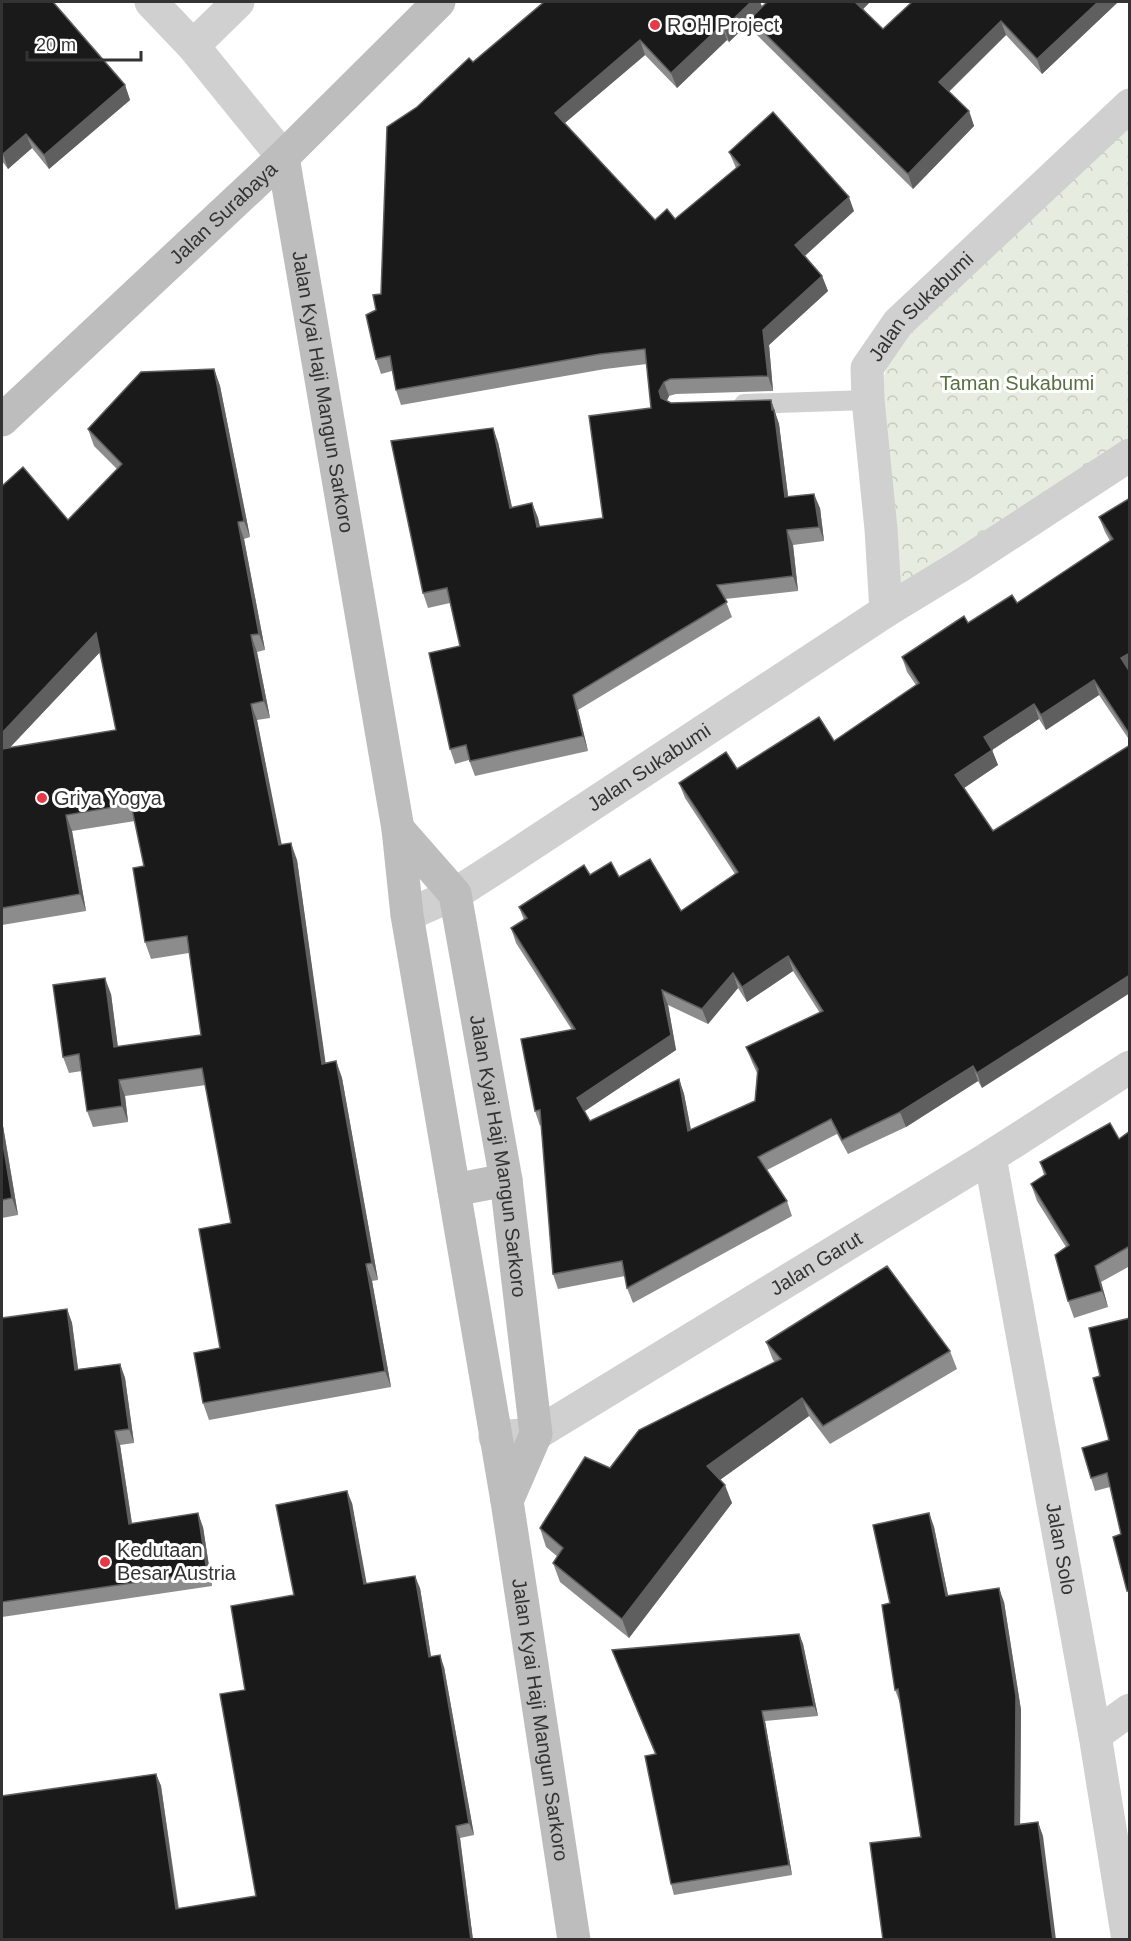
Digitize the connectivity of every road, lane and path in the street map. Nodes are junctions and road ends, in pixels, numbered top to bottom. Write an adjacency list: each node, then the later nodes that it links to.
1 (151, 2): 4 (street, Jalan Kyai Haji Mangun Sarkoro)
2 (238, 2): 4 (street)
3 (439, 2): 6 (street, Jalan Surabaya)
4 (194, 46): 6 (street, Jalan Kyai Haji Mangun Sarkoro)
5 (1129, 107): 7 (street, Jalan Sukabumi)
6 (283, 157): 9 (street, Jalan Surabaya); 12 (street, Jalan Kyai Haji Mangun Sarkoro)
7 (868, 400): 8 (lane); 11 (street, Jalan Sukabumi)
8 (723, 404)
9 (2, 420)
10 (1130, 455): 11 (street, Jalan Sukabumi)
11 (886, 611): 13 (street, Jalan Sukabumi)
12 (398, 829): 13 (street); 14 (street, Jalan Kyai Haji Mangun Sarkoro)
13 (455, 894): 14 (street, Jalan Sukabumi); 17 (street, Jalan Kyai Haji Mangun Sarkoro)
14 (407, 915): 18 (street, Jalan Kyai Haji Mangun Sarkoro)
15 (1130, 1067): 16 (street, Jalan Garut)
16 (990, 1157): 19 (street, Jalan Garut); 23 (street, Jalan Solo)
17 (506, 1180): 18 (street); 19 (street, Jalan Kyai Haji Mangun Sarkoro)
18 (454, 1190): 20 (street, Jalan Kyai Haji Mangun Sarkoro)
19 (536, 1434): 20 (street, Jalan Garut); 21 (street)
20 (495, 1437): 21 (street, Jalan Kyai Haji Mangun Sarkoro)
21 (507, 1501): 24 (street, Jalan Kyai Haji Mangun Sarkoro)
22 (1130, 1710): 23 (street)
23 (1095, 1735): 25 (street, Jalan Solo)
24 (574, 1940)
25 (1128, 1940)

